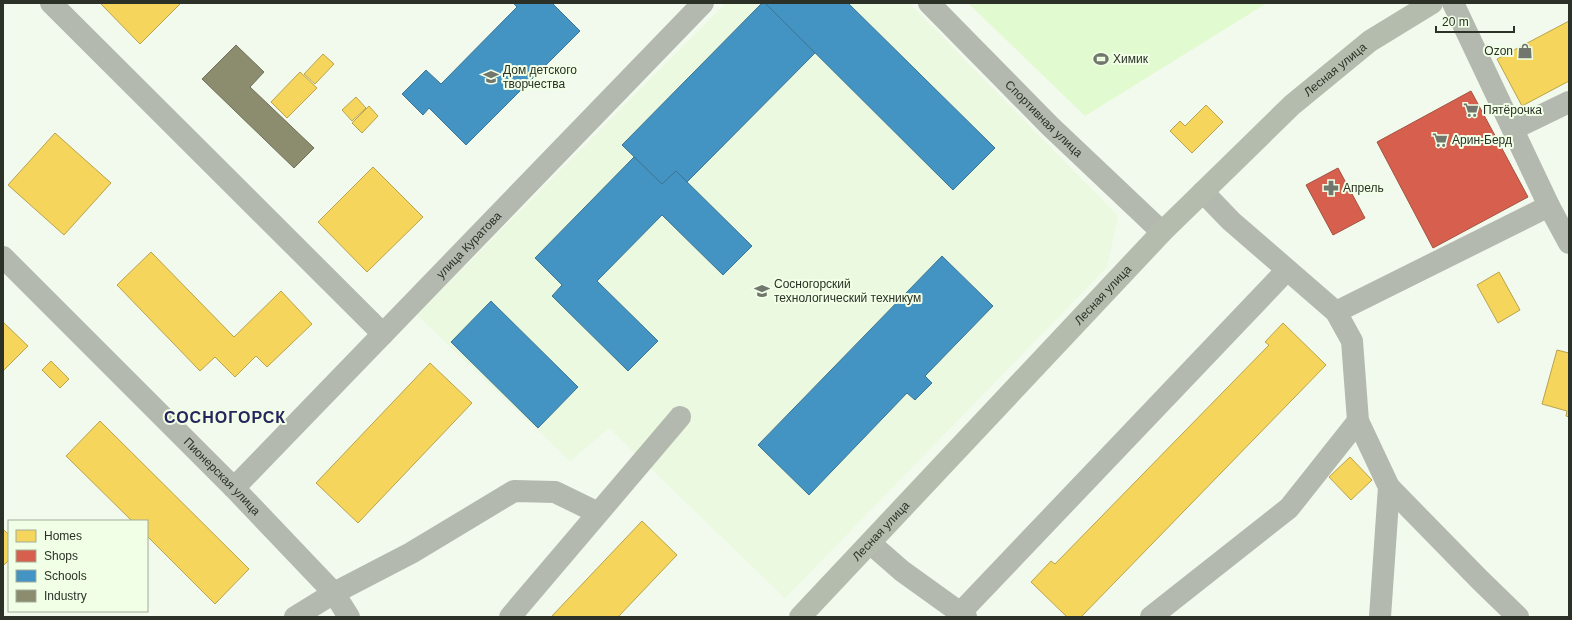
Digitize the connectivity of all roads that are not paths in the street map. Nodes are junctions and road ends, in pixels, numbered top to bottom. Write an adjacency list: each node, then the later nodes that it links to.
1 (51, 3): 15 (street)
2 (703, 3): 15 (street, улица Куратова)
3 (929, 3): 10 (street, Спортивная улица)
4 (1432, 3): 8 (main road, Лесная улица)
5 (1453, 3): 7 (street)
6 (1569, 102): 7 (street)
7 (1513, 129): 9 (street)
8 (1203, 192): 10 (main road, Лесная улица); 13 (street)
9 (1549, 206): 11 (street); 14 (street)
10 (1162, 232): 21 (main road, Лесная улица)
11 (1569, 243)
12 (3, 257): 19 (street, Пионерская улица)
13 (1287, 270): 14 (street); 23 (street)
14 (1336, 312): 17 (street)
15 (383, 334): 19 (street, улица Куратова)
16 (680, 417): 20 (street)
17 (1358, 421): 18 (street); 28 (street)
18 (1389, 487): 29 (street); 30 (street)
19 (234, 488): 22 (street, Пионерская улица)
20 (598, 513): 22 (street); 26 (street)
21 (870, 543): 23 (street); 27 (main road, Лесная улица)
22 (334, 593): 24 (street); 25 (street, Пионерская улица)
23 (963, 614)
24 (295, 617)
25 (349, 617)
26 (510, 617)
27 (800, 617)
28 (1151, 617)
29 (1380, 617)
30 (1518, 617)

